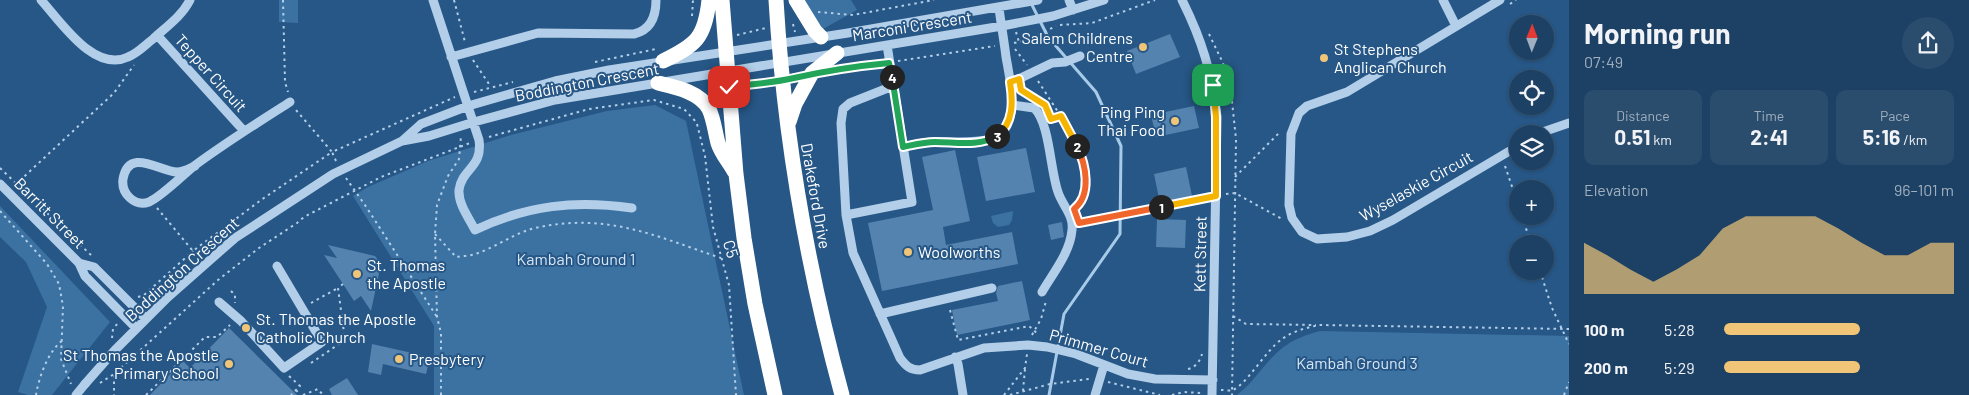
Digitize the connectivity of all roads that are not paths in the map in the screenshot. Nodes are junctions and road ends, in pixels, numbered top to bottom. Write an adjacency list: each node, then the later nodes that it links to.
1 (41, 0): 19 (street, Tepper Circuit)
2 (190, 0): 19 (street, Tepper Circuit)
3 (433, 0): 26 (street)
4 (656, 0): 26 (street)
5 (709, 0): 27 (highway)
6 (722, 0): 22 (highway)
7 (776, 0): 21 (highway, Drakeford Drive)
8 (796, 0): 20 (highway)
9 (1038, 0): 15 (street, Marconi Crescent)
10 (1069, 0): 16 (street)
11 (1104, 0): 16 (street, Marconi Crescent)
12 (1182, 0): 59 (street, Kett Street)
13 (1442, 0): 18 (street)
14 (1504, 2): 18 (street)
15 (999, 8): 17 (street); 20 (street, Marconi Crescent)
16 (1073, 10): 17 (street, Marconi Crescent)
17 (1002, 26): 23 (street, Marconi Crescent); 30 (street)
18 (1456, 26): 43 (street, Wyselaskie Circuit)
19 (157, 35): 40 (street, Tepper Circuit)
20 (822, 37): 21 (street, Marconi Crescent)
21 (779, 42): 22 (street, Marconi Crescent); 28 (highway, Drakeford Drive)
22 (726, 44): 27 (street, Boddington Crescent); 29 (highway)
23 (886, 45): 24 (street, Marconi Crescent); 32 (street)
24 (837, 53): 28 (street, Marconi Crescent); 39 (highway)
25 (1080, 56): 30 (street)
26 (451, 57): 35 (street)
27 (663, 62): 35 (street, Boddington Crescent)
28 (781, 63): 29 (street, Boddington Crescent); 39 (highway, Drakeford Drive)
29 (729, 80): 31 (street, Boddington Crescent); 45 (highway)
30 (1015, 81): 34 (street)
31 (658, 83): 36 (street, Boddington Crescent); 45 (highway)
32 (893, 86): 42 (street); 48 (street, Primmer Court)
33 (290, 102): 40 (street, Tepper Circuit)
34 (1012, 105): 42 (street); 52 (street)
35 (468, 106): 36 (street); 41 (street, Boddington Crescent)
36 (474, 122): 41 (street, Boddington Crescent); 47 (street)
37 (1569, 123): 38 (street)
38 (1554, 128)
39 (787, 130): 63 (highway, Drakeford Drive)
40 (244, 131): 44 (street, Tepper Circuit)
41 (402, 141): 55 (street, Boddington Crescent)
42 (903, 147): 48 (street)
43 (1509, 151)
44 (195, 166): 44 (street, Tepper Circuit)
45 (736, 174): 62 (highway)
46 (0, 184): 49 (street, Barritt Street)
47 (632, 208)
48 (846, 214): 54 (street, Primmer Court)
49 (79, 263): 55 (street, Barritt Street); 56 (street, Barritt Street)
50 (277, 266): 53 (street)
51 (992, 288): 54 (street)
52 (1044, 295)
53 (219, 302)
54 (880, 314): 57 (street, Primmer Court)
55 (146, 319): 56 (street, Boddington Crescent)
56 (136, 328): 60 (street, Boddington Crescent, bridge)
57 (955, 357): 58 (street, Primmer Court); 64 (street)
58 (1104, 365): 59 (street, Primmer Court); 65 (street)
59 (1212, 380): 61 (street, Kett Street)
60 (75, 392)
61 (1212, 394)
62 (775, 395)
63 (842, 395)
64 (963, 395)
65 (1096, 395)

